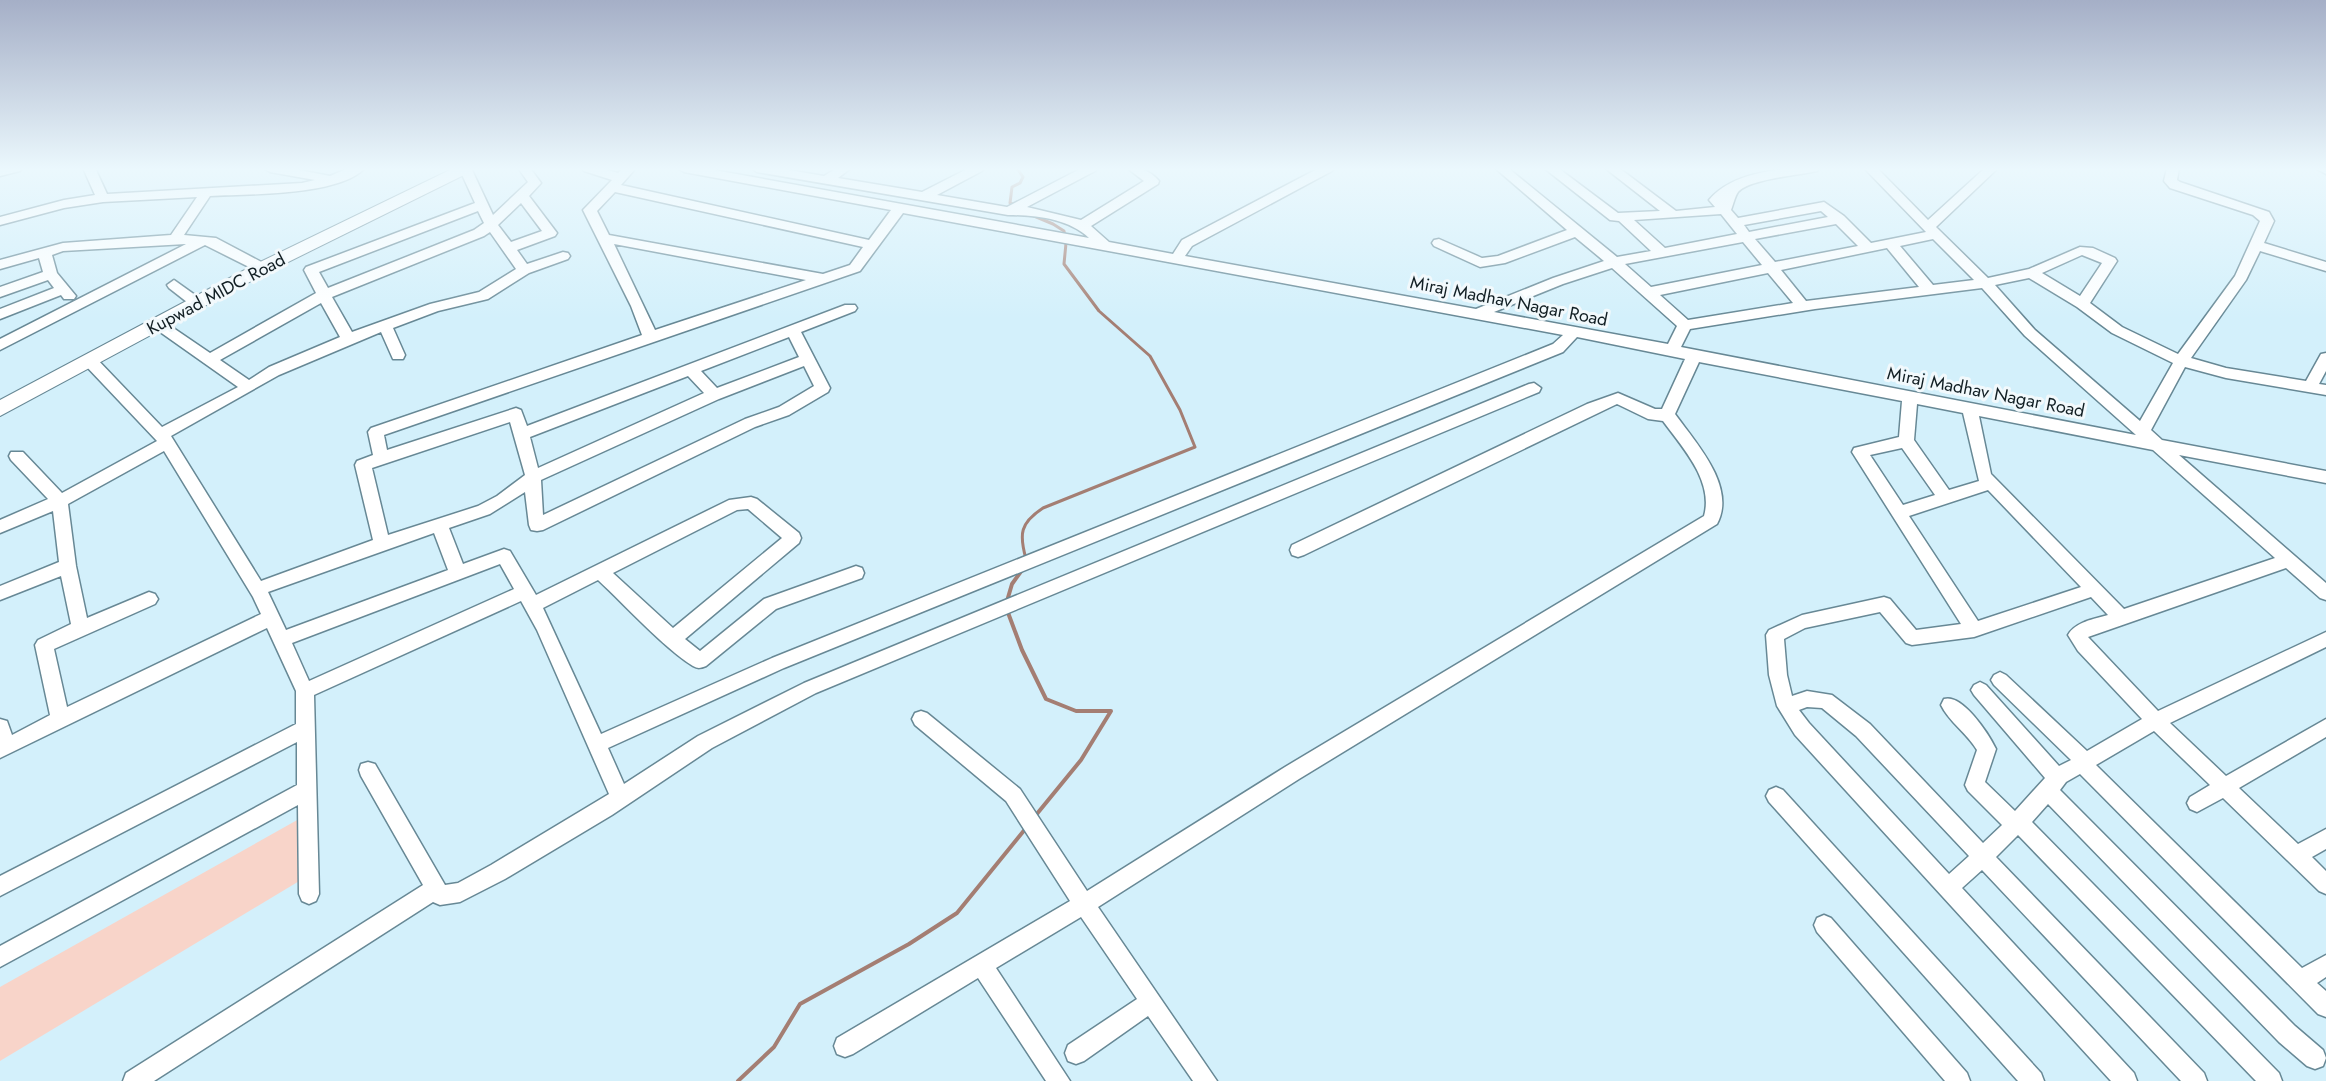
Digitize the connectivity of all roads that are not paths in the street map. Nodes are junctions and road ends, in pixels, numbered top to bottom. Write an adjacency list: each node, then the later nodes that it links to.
1 (189, 218): 29 (street)
2 (363, 218): 46 (main road, Kupwad MIDC Road)
3 (446, 218): 57 (street)
4 (488, 218): 23 (street)
5 (497, 218): 23 (street)
6 (539, 218): 36 (street)
7 (594, 218): 28 (street)
8 (772, 218): 33 (street)
9 (892, 218): 33 (street)
10 (958, 218): 34 (street, Miraj Madhav Nagar Road)
11 (1058, 218): 24 (street)
12 (1093, 218): 24 (street)
13 (1233, 218): 41 (street)
14 (1562, 218): 25 (street)
15 (1624, 218): 39 (street)
16 (1730, 218): 22 (street)
17 (1758, 218): 22 (street)
18 (1920, 218): 26 (street)
19 (1945, 218): 26 (street)
20 (2266, 218): 35 (street)
21 (1839, 219): 27 (street); 37 (street)
22 (1734, 223): 27 (street)
23 (491, 224): 36 (street); 57 (street)
24 (1083, 225): 34 (street)
25 (1577, 231): 31 (street); 42 (street)
26 (1932, 231): 32 (street); 51 (street)
27 (1745, 237): 39 (street); 44 (street)
28 (603, 238): 50 (street); 70 (street)
29 (175, 239): 30 (street); 38 (street)
30 (203, 241): 46 (street); 60 (street)
31 (1439, 243)
32 (1891, 244): 37 (street); 54 (street)
33 (872, 245): 50 (street)
34 (1104, 245): 41 (street, Miraj Madhav Nagar Road)
35 (2256, 245): 45 (street); 80 (street)
36 (509, 248): 47 (street)
37 (1869, 249): 44 (street)
38 (44, 252): 43 (street); 49 (street)
39 (1662, 253): 42 (street)
40 (563, 256): 47 (street)
41 (1176, 258): 64 (street, Miraj Madhav Nagar Road)
42 (1614, 262): 56 (street); 64 (street)
43 (0, 265)
44 (1770, 267): 56 (street); 61 (street)
45 (2326, 267)
46 (262, 268): 58 (main road, Kupwad MIDC Road)
47 (524, 270): 66 (street)
48 (2031, 273): 51 (street); 59 (street); 59 (street)
49 (51, 274): 53 (street); 55 (street)
50 (822, 279): 70 (street)
51 (1985, 283): 54 (street); 91 (street)
52 (174, 285): 58 (street)
53 (64, 289): 60 (street); 63 (street)
54 (1930, 291): 61 (street)
55 (0, 292)
56 (1647, 293): 67 (street)
57 (324, 295): 71 (street); 77 (street)
58 (197, 303): 65 (main road, Kupwad MIDC Road)
59 (2082, 304): 80 (street)
60 (78, 306): 72 (street)
61 (1803, 306): 67 (street)
62 (850, 308): 68 (street)
63 (0, 314)
64 (1476, 315): 69 (street, Miraj Madhav Nagar Road)
65 (158, 324): 77 (street); 79 (main road, Kupwad MIDC Road)
66 (385, 326): 71 (street); 74 (street)
67 (1686, 326): 73 (street)
68 (793, 331): 78 (street); 81 (street)
69 (1573, 333): 73 (street, Miraj Madhav Nagar Road); 137 (street)
70 (650, 338): 97 (street)
71 (348, 339): 82 (street)
72 (0, 345)
73 (1672, 350): 75 (street, Miraj Madhav Nagar Road)
74 (398, 355)
75 (1694, 356): 87 (street, Miraj Madhav Nagar Road); 90 (street)
76 (2326, 358): 83 (street)
77 (209, 360): 82 (street)
78 (806, 360): 86 (street); 98 (street)
79 (90, 361): 88 (main road, Kupwad MIDC Road); 93 (street)
80 (2181, 361): 83 (street); 91 (street)
81 (690, 368): 86 (street); 92 (street)
82 (249, 387): 93 (street)
83 (2310, 387): 85 (street)
84 (1534, 388): 145 (street)
85 (2326, 390)
86 (714, 395): 98 (street)
87 (1910, 398): 89 (street, Miraj Madhav Nagar Road); 94 (street)
88 (0, 409)
89 (1970, 409): 95 (street, Miraj Madhav Nagar Road); 100 (street)
90 (1667, 416): 107 (street); 156 (street)
91 (2144, 430): 95 (street)
92 (521, 434): 97 (street); 98 (street)
93 (164, 439): 102 (street); 113 (street)
94 (1906, 441): 101 (street); 103 (street)
95 (2155, 444): 99 (street, Miraj Madhav Nagar Road); 108 (street)
96 (17, 456): 102 (street)
97 (381, 458): 106 (street)
98 (533, 477): 104 (street)
99 (2326, 477)
100 (1991, 483): 101 (street); 114 (street)
101 (1946, 498): 103 (street)
102 (60, 501): 105 (street); 109 (street)
103 (1898, 513): 122 (street)
104 (439, 524): 106 (street); 112 (street)
105 (0, 527)
106 (382, 543): 113 (street)
107 (1298, 550)
108 (2287, 561): 116 (street); 120 (street)
109 (68, 566): 115 (street); 121 (street)
110 (600, 571): 117 (street); 123 (street); 123 (street)
111 (856, 573): 123 (street)
112 (458, 574): 117 (street); 125 (street)
113 (257, 589): 119 (street)
114 (2094, 589): 120 (street); 122 (street)
115 (0, 593)
116 (2326, 593)
117 (528, 598): 128 (street); 137 (street)
118 (149, 599): 121 (street)
119 (272, 617): 125 (street); 131 (street)
120 (2121, 617): 133 (street)
121 (80, 628): 131 (street)
122 (1974, 630): 129 (street)
123 (673, 639)
124 (2326, 639): 133 (street)
125 (280, 640): 128 (street)
126 (2000, 680): 139 (street)
127 (1980, 690): 141 (street)
128 (305, 691): 136 (street)
129 (1786, 705): 150 (street); 153 (street)
130 (1950, 705): 147 (street)
131 (60, 719): 138 (street)
132 (921, 719): 156 (street)
133 (2156, 721): 139 (street); 142 (street)
134 (0, 727): 138 (street)
135 (2326, 727): 142 (street)
136 (306, 728): 143 (street); 152 (street)
137 (596, 745): 145 (street)
138 (3, 749)
139 (2083, 762): 141 (street); 161 (street)
140 (368, 770): 154 (street)
141 (2052, 784): 147 (street); 166 (street)
142 (2225, 787): 146 (street); 149 (street)
143 (307, 790): 155 (street); 158 (street)
144 (1776, 796): 171 (street)
145 (621, 797): 154 (street)
146 (2197, 803)
147 (2018, 824): 150 (street); 174 (street)
148 (2326, 838): 149 (street)
149 (2297, 856): 151 (street)
150 (1983, 857): 153 (street); 173 (street)
151 (2326, 884)
152 (0, 886)
153 (1947, 888): 172 (street)
154 (435, 890): 167 (street)
155 (309, 894)
156 (1084, 904): 159 (street); 162 (street)
157 (1824, 925): 170 (street)
158 (0, 957)
159 (981, 964): 164 (street); 168 (street)
160 (2326, 965): 161 (street)
161 (2301, 981): 163 (street)
162 (1150, 1002): 165 (street); 169 (street)
163 (2326, 1006)
164 (845, 1046)
165 (1076, 1053)
166 (2315, 1058)
167 (134, 1081)
168 (1059, 1081)
169 (1206, 1081)
170 (1959, 1081)
171 (2033, 1081)
172 (2126, 1081)
173 (2196, 1081)
174 (2271, 1081)

